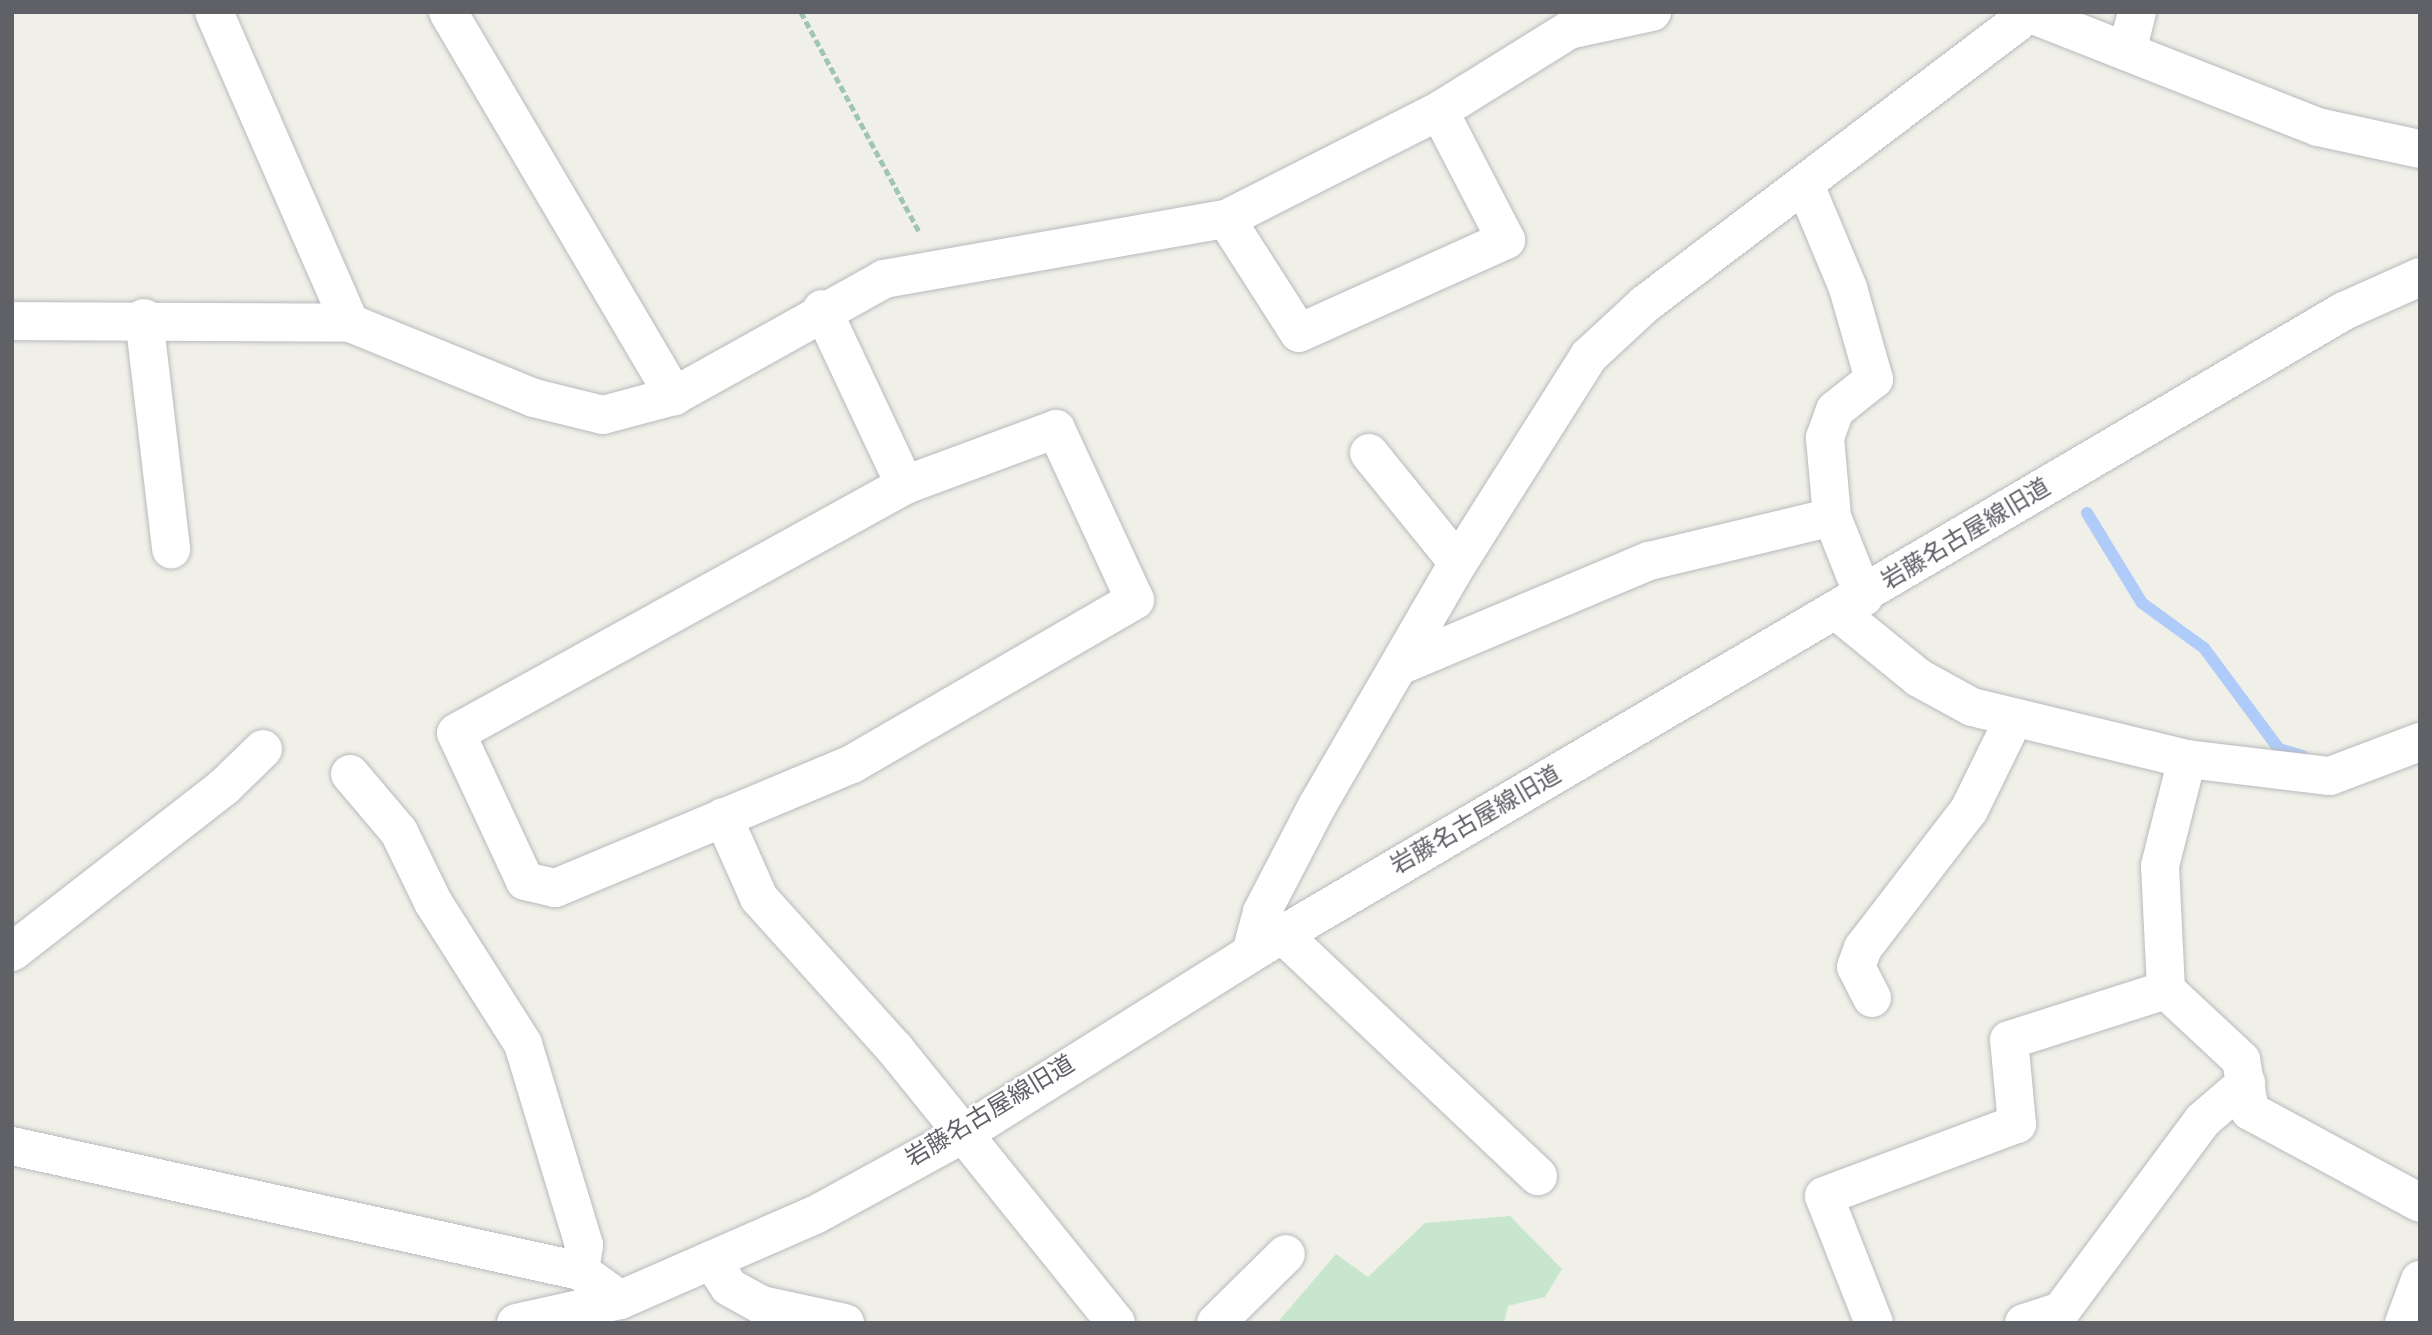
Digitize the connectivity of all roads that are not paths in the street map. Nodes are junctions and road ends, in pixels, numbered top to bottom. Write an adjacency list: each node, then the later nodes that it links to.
1 (214, 12): 14 (street)
2 (448, 12): 15 (street)
3 (1652, 12): 6 (street)
4 (2027, 13): 5 (street); 8 (street)
5 (2133, 30): 7 (street)
6 (1440, 111): 9 (street); 9 (street)
7 (2420, 149)
8 (1805, 185): 18 (street); 20 (street)
9 (1226, 219): 11 (street)
10 (2413, 289): 21 (street, 岩藤名古屋線旧道)
11 (822, 309): 15 (street); 17 (street)
12 (144, 318): 13 (street); 14 (street); 19 (street)
13 (12, 321)
14 (350, 323): 15 (street)
15 (674, 396)
16 (1369, 453): 20 (street)
17 (905, 485): 28 (street); 28 (street)
18 (1832, 517): 21 (street); 22 (street)
19 (171, 549)
20 (1458, 563): 22 (street)
21 (1851, 605): 23 (street); 29 (street, 岩藤名古屋線旧道)
22 (1399, 666): 29 (street)
23 (2014, 718): 26 (street); 32 (street)
24 (2420, 742): 26 (street)
25 (263, 749): 30 (street)
26 (2187, 759): 31 (street)
27 (350, 774): 40 (street)
28 (723, 817): 34 (street)
29 (1267, 944): 34 (street, 岩藤名古屋線旧道); 36 (street)
30 (12, 952)
31 (2166, 990): 33 (street); 47 (street)
32 (1872, 998)
33 (2245, 1083): 37 (street); 48 (street)
34 (963, 1134): 39 (street, 岩藤名古屋線旧道); 45 (street)
35 (12, 1146): 40 (street)
36 (1538, 1176)
37 (2420, 1203)
38 (1286, 1254): 46 (street)
39 (711, 1260): 42 (street, 岩藤名古屋線旧道); 44 (street)
40 (580, 1271): 42 (street)
41 (2420, 1280): 49 (street)
42 (620, 1300): 43 (street, 岩藤名古屋線旧道)
43 (516, 1323)
44 (845, 1323)
45 (1116, 1323)
46 (1216, 1323)
47 (1874, 1323)
48 (2024, 1323)
49 (2404, 1323)

